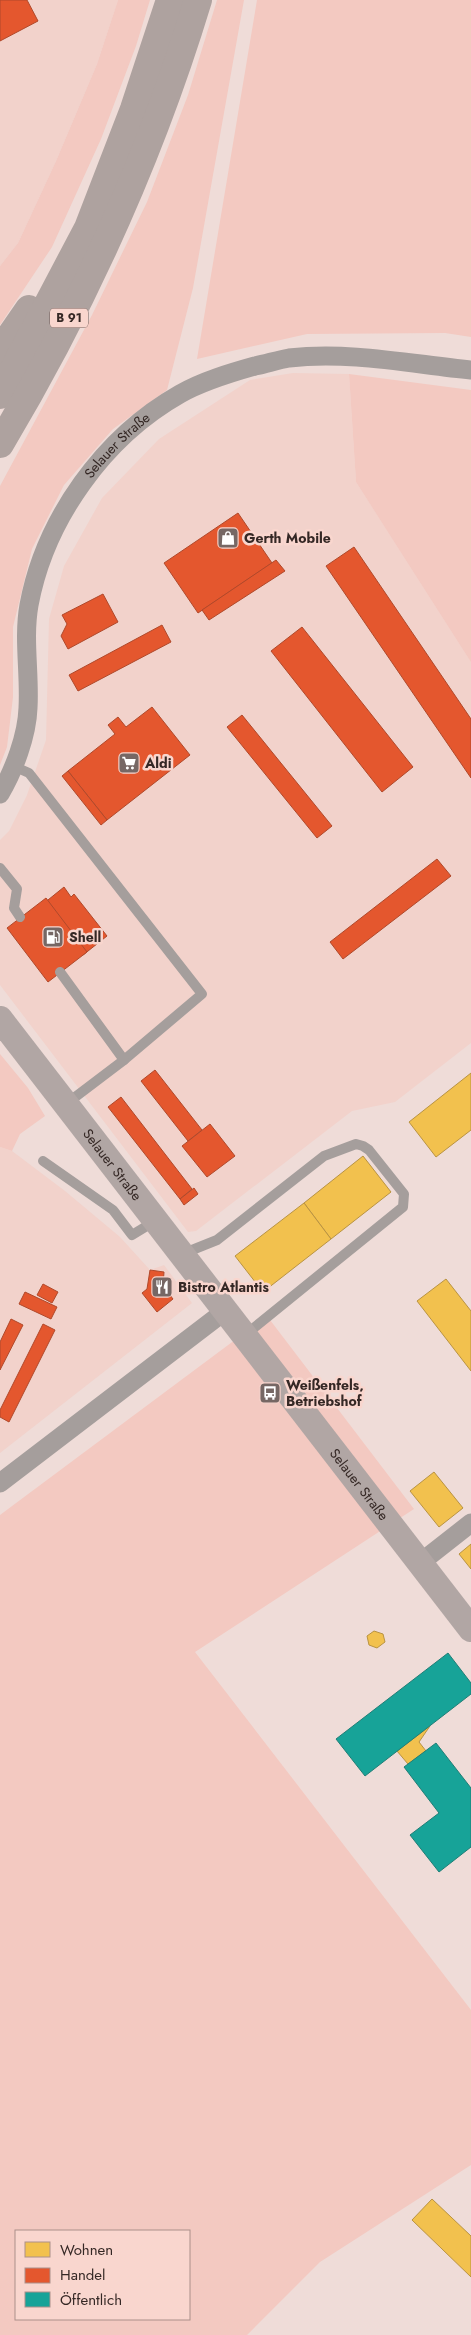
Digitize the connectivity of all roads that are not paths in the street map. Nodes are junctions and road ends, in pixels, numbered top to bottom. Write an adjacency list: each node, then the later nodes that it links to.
1 (170, 0): 3 (highway, B 91)
2 (198, 0): 7 (highway, B 91)
3 (88, 228): 4 (highway); 6 (highway, B 91)
4 (0, 351)
5 (471, 370): 8 (street, Selauer Straße)
6 (0, 395)
7 (0, 444)
8 (13, 766): 9 (street, Selauer Straße); 14 (lane)
9 (0, 794)
10 (0, 868): 11 (lane)
11 (20, 918)
12 (60, 972): 14 (lane)
13 (0, 1019): 15 (main road, Selauer Straße)
14 (124, 1060): 15 (lane)
15 (66, 1104): 17 (main road, Selauer Straße)
16 (43, 1161): 17 (lane)
17 (156, 1220): 18 (main road, Selauer Straße)
18 (182, 1254): 19 (main road, Selauer Straße); 20 (lane)
19 (225, 1311): 20 (main road, Selauer Straße); 21 (street)
20 (244, 1335): 23 (main road, Selauer Straße)
21 (0, 1483)
22 (471, 1523): 23 (street)
23 (420, 1563): 24 (main road, Selauer Straße)
24 (471, 1629)

